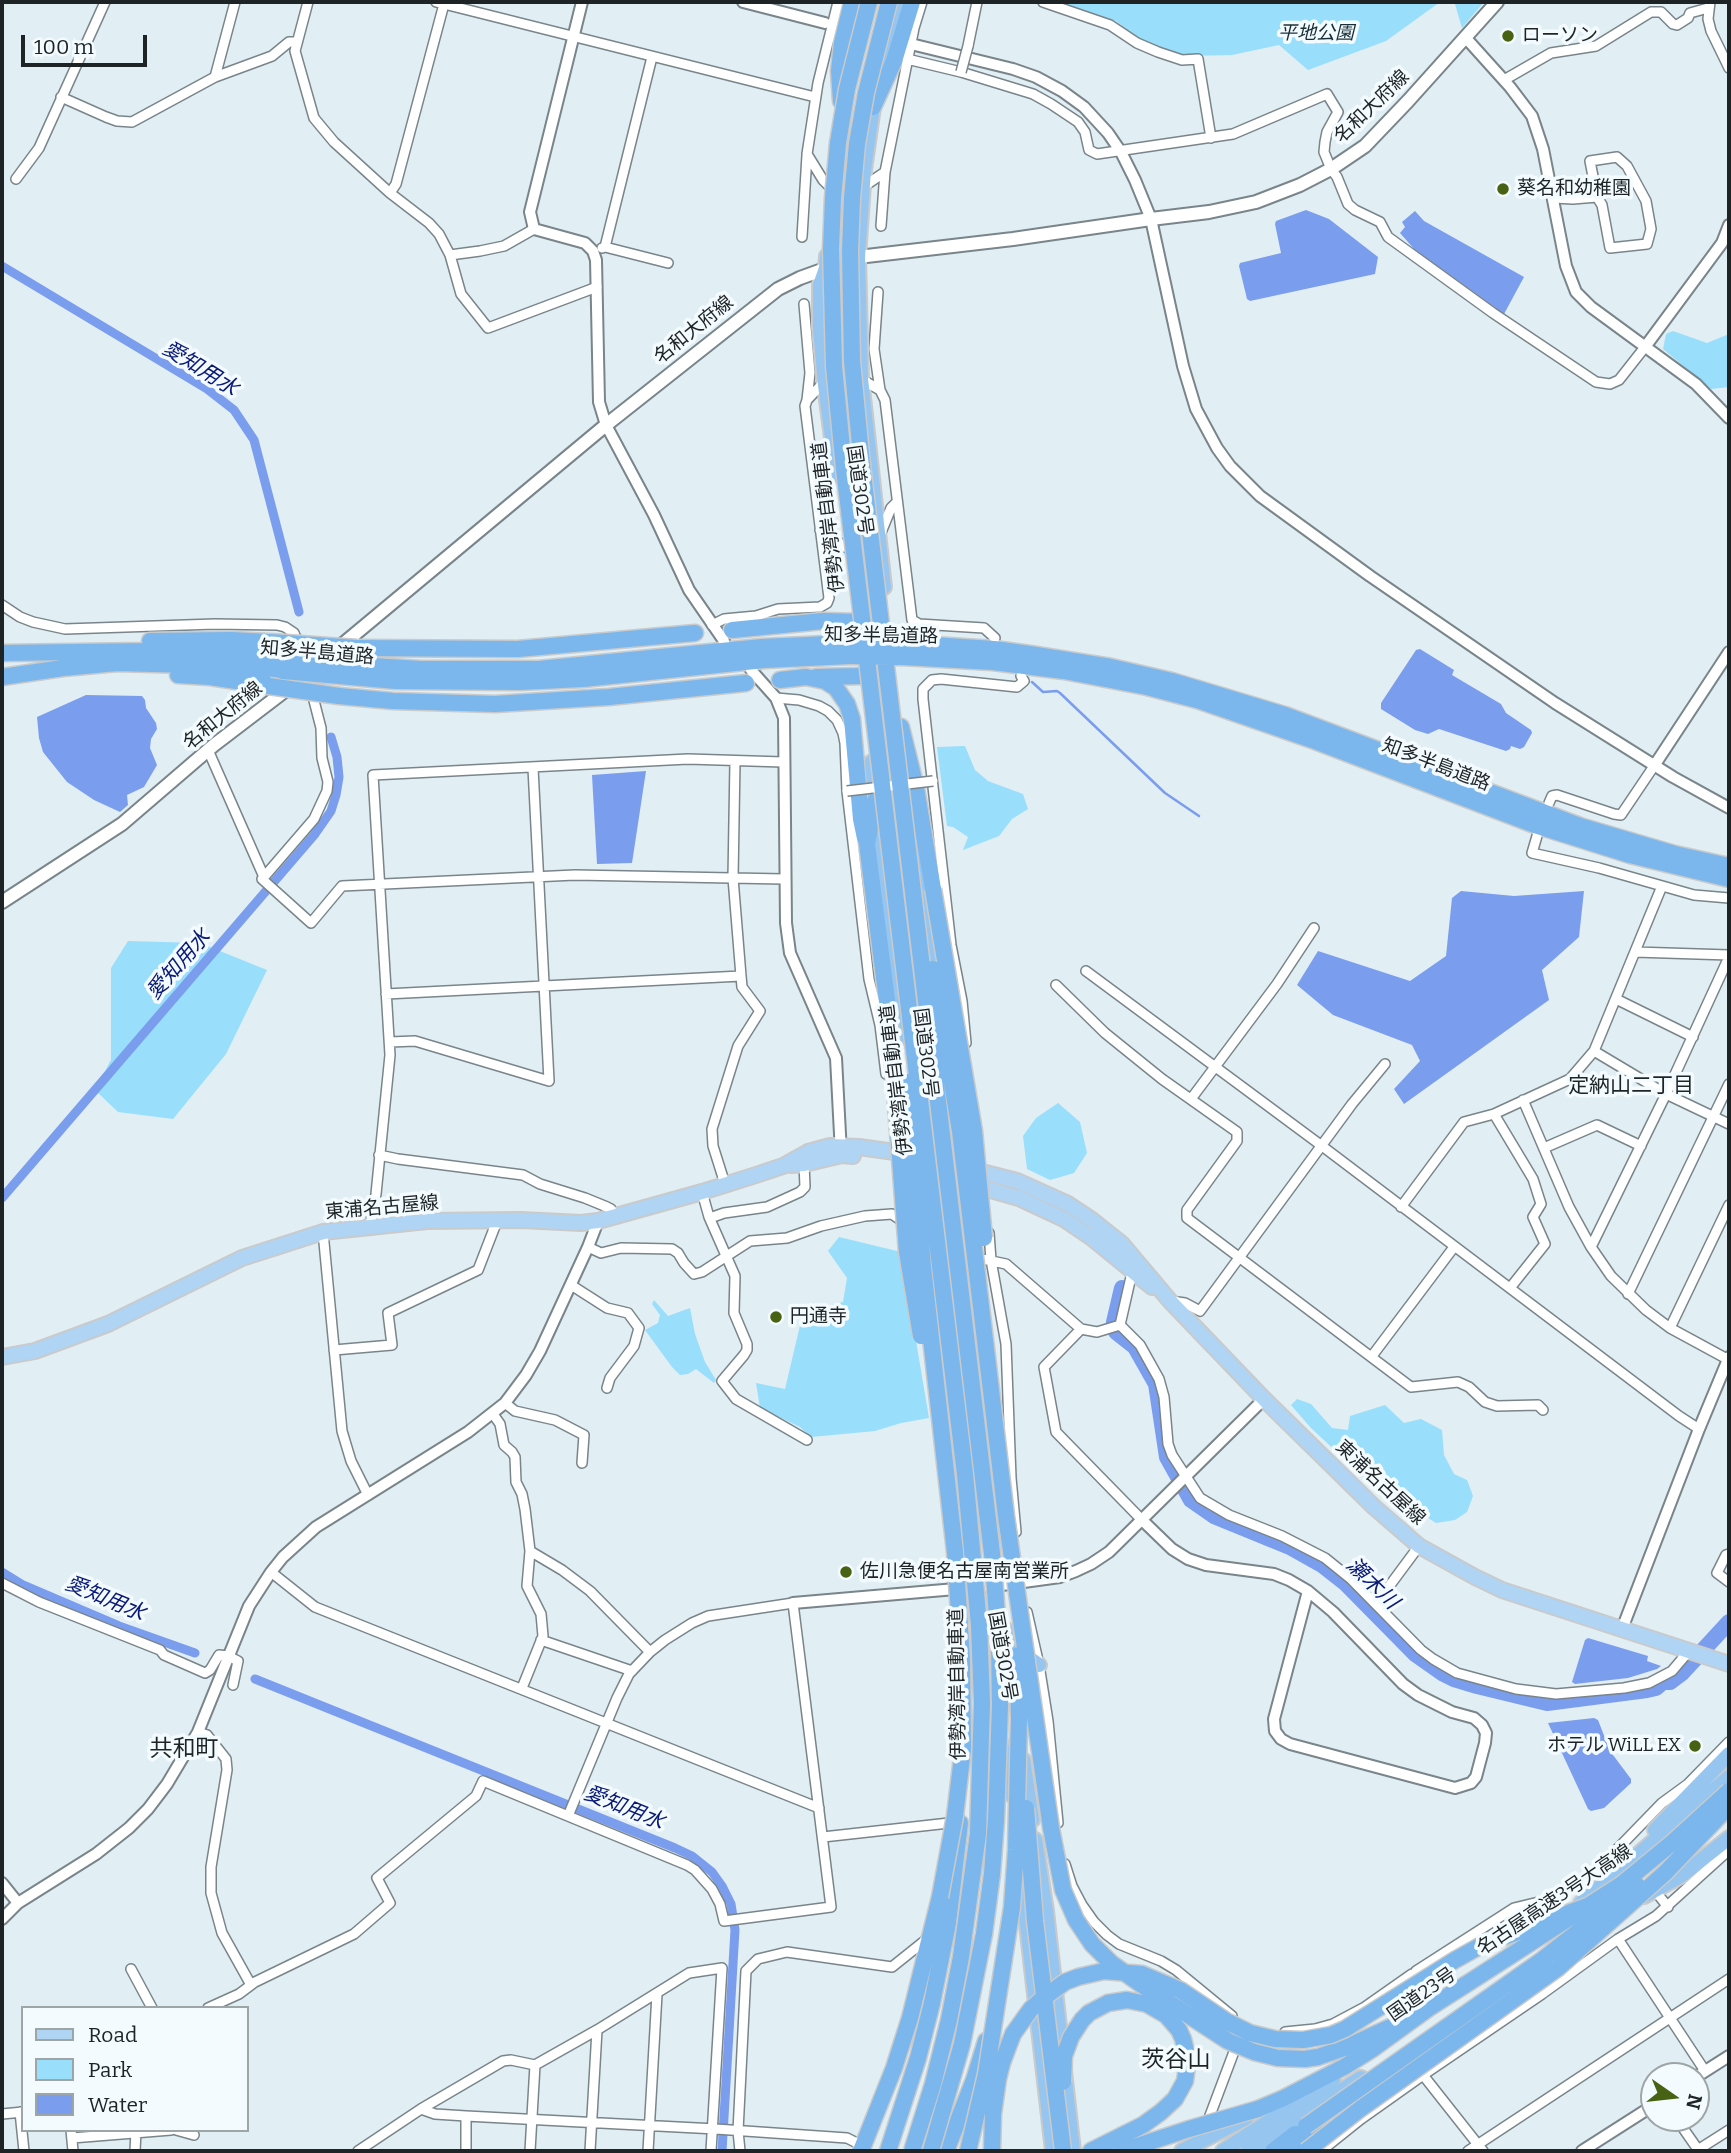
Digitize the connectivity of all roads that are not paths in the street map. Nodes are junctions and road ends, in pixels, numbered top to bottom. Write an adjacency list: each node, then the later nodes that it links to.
1 (106, 2): 29 (street)
2 (235, 2): 27 (street)
3 (308, 2): 21 (street)
4 (582, 2): 19 (street)
5 (743, 2): 18 (street)
6 (838, 2): 30 (street)
7 (852, 2): 31 (highway)
8 (868, 2): 31 (highway, 国道302号); 111 (highway, 伊勢湾岸自動車道, bridge)
9 (889, 2): 99 (highway, 伊勢湾岸自動車道, bridge)
10 (899, 2): 32 (highway, 国道302号)
11 (912, 2): 32 (highway)
12 (922, 2): 24 (street)
13 (978, 2): 26 (street, bridge)
14 (1043, 2): 33 (street)
15 (1497, 2): 20 (main road, 名和大府線)
16 (440, 3): 19 (street); 41 (street)
17 (1709, 5): 25 (street); 28 (street)
18 (825, 23)
19 (573, 37): 23 (street); 47 (street)
20 (1465, 37): 28 (street); 36 (main road, 名和大府線)
21 (297, 42): 27 (street); 41 (street)
22 (915, 45): 34 (street)
23 (652, 57): 30 (street); 49 (street)
24 (907, 60): 26 (street); 37 (street)
25 (1729, 68)
26 (961, 72): 34 (street)
27 (215, 77): 29 (street)
28 (1504, 80): 43 (street)
29 (61, 97): 38 (street)
30 (815, 97): 35 (street)
31 (841, 101): 40 (highway, 国道302号)
32 (873, 107): 39 (highway, 国道302号)
33 (1211, 138): 34 (street); 36 (street)
34 (1121, 152): 44 (street)
35 (807, 153): 40 (street); 48 (street)
36 (1331, 169): 44 (main road, 名和大府線); 57 (street)
37 (885, 172): 39 (street); 46 (street)
38 (16, 179)
39 (863, 187): 51 (highway, 国道302号)
40 (831, 188): 53 (highway, 国道302号)
41 (390, 193): 50 (street)
42 (1597, 197): 42 (street); 43 (street)
43 (1553, 198): 57 (street)
44 (1151, 219): 51 (main road, 名和大府線); 93 (street)
45 (1729, 225): 57 (street)
46 (881, 226)
47 (534, 229): 49 (street); 50 (street)
48 (802, 237)
49 (599, 249): 52 (street); 54 (street)
50 (450, 255): 54 (street)
51 (858, 257): 53 (main road, 名和大府線); 58 (highway, 国道302号)
52 (668, 263)
53 (826, 268): 59 (highway, 国道302号); 63 (main road, 名和大府線)
54 (597, 287): 63 (street)
55 (878, 292): 60 (street)
56 (804, 304): 61 (street)
57 (1645, 347): 62 (street)
58 (861, 379): 60 (street); 66 (highway, 国道302号)
59 (825, 381): 61 (street); 67 (highway, 国道302号)
60 (880, 390): 64 (street)
61 (807, 400): 65 (street)
62 (1729, 418)
63 (606, 425): 71 (street); 80 (main road, 名和大府線)
64 (897, 502): 66 (street); 74 (street)
65 (820, 530): 67 (street); 71 (street)
66 (879, 536): 70 (highway, 国道302号)
67 (847, 548): 69 (highway, 国道302号)
68 (2, 605): 80 (street)
69 (857, 622): 70 (highway); 73 (highway); 83 (highway, 国道302号)
70 (887, 623): 81 (highway, 国道302号)
71 (712, 625): 73 (street)
72 (695, 633): 78 (highway, bridge)
73 (728, 635)
74 (995, 638)
75 (903, 650): 78 (highway, 知多半島道路, bridge); 103 (highway, 知多半島道路); 107 (highway, 知多半島道路)
76 (1729, 652): 93 (street)
77 (2, 653): 78 (highway)
78 (284, 658): 79 (highway, 知多半島道路)
79 (63, 668): 82 (highway, bridge); 85 (highway, 知多半島道路)
80 (307, 674): 90 (main road, 名和大府線); 90 (street)
81 (894, 675): 83 (highway); 89 (highway, 国道302号)
82 (748, 676): 88 (street)
83 (863, 676): 86 (highway); 97 (highway, 国道302号)
84 (1021, 676): 95 (street)
85 (2, 677)
86 (806, 677): 87 (highway); 102 (highway)
87 (780, 680)
88 (776, 698): 92 (street); 96 (street)
89 (901, 727): 144 (highway, 国道302号); 183 (highway, bridge)
90 (208, 750): 113 (main road, 名和大府線)
91 (735, 761): 92 (street); 94 (street); 104 (street)
92 (783, 762): 106 (street)
93 (1654, 766): 98 (street); 100 (street)
94 (533, 768): 105 (street); 109 (street)
95 (933, 781): 96 (street, bridge); 125 (street)
96 (847, 791): 140 (street)
97 (875, 801): 102 (highway); 142 (highway, 国道302号)
98 (1549, 803)
99 (903, 804): 183 (highway, bridge); 296 (highway, 伊勢湾岸自動車道, bridge)
100 (1729, 808)
101 (1537, 836): 110 (street)
102 (867, 844): 186 (highway, bridge)
103 (1729, 866)
104 (733, 877): 105 (street); 106 (street); 118 (street)
105 (538, 878): 109 (street); 120 (street)
106 (784, 879): 139 (street)
107 (1729, 879)
108 (263, 880): 109 (street)
109 (380, 885): 121 (street)
110 (1662, 886): 112 (street); 115 (street)
111 (895, 891): 186 (highway, bridge); 295 (highway, 伊勢湾岸自動車道, bridge)
112 (1729, 898)
113 (2, 902)
114 (1314, 928): 128 (street)
115 (1634, 952): 116 (street); 122 (street)
116 (1729, 956): 123 (street)
117 (1086, 971): 128 (street)
118 (741, 976): 120 (street); 147 (street)
119 (1056, 985): 131 (street)
120 (545, 986): 121 (street); 124 (street)
121 (386, 994): 124 (street)
122 (1616, 999): 123 (street); 126 (street)
123 (1693, 1037): 130 (street)
124 (390, 1042): 141 (street)
125 (967, 1044)
126 (1594, 1051): 130 (street); 132 (street)
127 (1385, 1064): 136 (street)
128 (1215, 1068): 131 (street); 136 (street)
129 (1729, 1084): 134 (street)
130 (1667, 1094): 134 (street); 137 (street)
131 (1191, 1098): 164 (street)
132 (1523, 1100): 133 (street); 138 (street)
133 (1494, 1114): 151 (street); 168 (street)
134 (1714, 1116): 135 (street); 169 (street)
135 (1729, 1124)
136 (1322, 1146): 151 (street); 164 (street)
137 (1641, 1146): 138 (street); 161 (street)
138 (1544, 1148): 161 (street)
139 (841, 1151): 140 (main road, 東浦名古屋線); 142 (main road, 東浦名古屋線); 143 (main road, 東浦名古屋線); 145 (main road, 東浦名古屋線)
140 (896, 1152): 142 (main road, 東浦名古屋線)
141 (379, 1155): 152 (street); 156 (street)
142 (918, 1163): 144 (main road, 東浦名古屋線); 146 (main road, 東浦名古屋線); 158 (highway, 国道302号)
143 (804, 1164): 145 (main road, 東浦名古屋線); 153 (street)
144 (959, 1165): 146 (highway, 国道302号); 166 (main road, 東浦名古屋線)
145 (783, 1166): 147 (main road, 東浦名古屋線)
146 (961, 1182): 148 (main road, 東浦名古屋線); 163 (highway, 国道302号)
147 (725, 1184): 149 (main road, 東浦名古屋線)
148 (986, 1189): 165 (street); 166 (main road, 東浦名古屋線)
149 (702, 1192): 152 (main road, 東浦名古屋線); 153 (street)
150 (1729, 1205): 172 (street)
151 (1401, 1207): 160 (street)
152 (614, 1216): 155 (main road, 東浦名古屋線)
153 (710, 1218): 162 (street)
154 (497, 1221): 155 (main road, 東浦名古屋線); 156 (main road, 東浦名古屋線); 174 (street)
155 (597, 1221): 159 (street)
156 (370, 1226): 157 (main road, 東浦名古屋線)
157 (323, 1232): 174 (street); 176 (main road, 東浦名古屋線)
158 (925, 1237): 162 (street); 163 (street); 200 (highway, 国道302号)
159 (588, 1247): 162 (street); 167 (street)
160 (1454, 1247): 168 (street); 175 (street)
161 (1591, 1247): 169 (street)
162 (726, 1256): 185 (street)
163 (968, 1256): 165 (street); 199 (highway, 国道302号)
164 (1240, 1257): 170 (street); 175 (street)
165 (991, 1259): 173 (street); 196 (street)
166 (1134, 1266): 170 (main road, 東浦名古屋線); 171 (street)
167 (571, 1285): 178 (street); 180 (street)
168 (1510, 1288): 184 (street)
169 (1628, 1294): 172 (street)
170 (1170, 1301): 179 (main road, 東浦名古屋線)
171 (1116, 1327): 173 (street); 188 (street)
172 (1670, 1328): 177 (street)
173 (1081, 1329): 191 (street)
174 (334, 1350): 189 (street)
175 (1372, 1356): 181 (street)
176 (2, 1357)
177 (1729, 1358): 184 (street)
178 (607, 1388)
179 (1265, 1399): 188 (street); 192 (main road, 東浦名古屋線)
180 (505, 1403): 182 (street); 187 (street)
181 (1543, 1410)
182 (493, 1414): 189 (street); 193 (street)
183 (994, 1415): 190 (highway, bridge)
184 (1699, 1429): 204 (street)
185 (807, 1440)
186 (944, 1445): 220 (highway, bridge)
187 (582, 1463)
188 (1184, 1478): 191 (street); 203 (street)
189 (368, 1495): 195 (street)
190 (1006, 1516): 212 (highway, bridge); 251 (highway, bridge)
191 (1142, 1520): 196 (street); 201 (street)
192 (1419, 1546): 203 (street); 204 (main road, 東浦名古屋線)
193 (530, 1551): 205 (street); 207 (street)
194 (1729, 1554): 197 (street)
195 (271, 1572): 209 (street); 215 (street)
196 (1020, 1582): 199 (street); 211 (street)
197 (1729, 1582)
198 (2, 1583): 209 (street)
199 (1002, 1585): 200 (street); 206 (highway, 国道302号)
200 (971, 1588): 202 (street); 216 (highway, 国道302号)
201 (1308, 1591): 201 (street)
202 (793, 1603): 207 (street); 225 (street)
203 (1376, 1604): 208 (street)
204 (1622, 1629): 208 (main road, 東浦名古屋線)
205 (541, 1640): 213 (street); 215 (street)
206 (1006, 1643): 211 (highway); 238 (highway, 国道302号)
207 (650, 1652): 213 (street)
208 (1696, 1654): 210 (main road, 東浦名古屋線)
209 (229, 1656): 214 (street); 218 (street)
210 (1729, 1664)
211 (1039, 1665): 233 (street)
212 (1018, 1670): 243 (highway, bridge); 301 (highway, bridge)
213 (632, 1671): 217 (street)
214 (233, 1685)
215 (522, 1688): 217 (street)
216 (985, 1691): 228 (street); 300 (highway, 国道302号)
217 (606, 1722): 225 (street); 226 (street)
218 (198, 1732): 236 (street); 246 (street)
219 (1729, 1742): 253 (street)
220 (963, 1749): 248 (highway, bridge); 282 (highway, bridge)
221 (1729, 1755): 235 (highway)
222 (1729, 1777): 235 (highway, 国道23号)
223 (1729, 1791): 235 (highway, 名古屋高速3号大高線, bridge)
224 (1729, 1806): 256 (highway, 名古屋高速3号大高線, bridge); 310 (highway, bridge)
225 (819, 1808): 229 (street)
226 (568, 1816): 229 (street); 246 (street)
227 (1729, 1816): 239 (highway, 国道23号)
228 (949, 1823): 229 (street); 241 (street)
229 (822, 1837)
230 (1729, 1838): 239 (highway)
231 (1729, 1850): 237 (street)
232 (2, 1883): 236 (street)
233 (1072, 1886): 238 (street); 253 (street)
234 (1660, 1897): 237 (street)
235 (1589, 1902): 251 (highway, 名古屋高速3号大高線, bridge); 260 (highway, 国道23号); 299 (highway, bridge)
236 (18, 1903): 240 (street)
237 (1668, 1907): 242 (street)
238 (1046, 1911): 302 (highway, 国道302号)
239 (1618, 1911): 260 (highway, 国道23号)
240 (2, 1919)
241 (927, 1939): 272 (street); 282 (street)
242 (1618, 1939): 252 (street); 261 (street)
243 (1004, 1967): 297 (highway, bridge); 298 (highway, bridge)
244 (131, 1969): 249 (street)
245 (1729, 1979): 252 (street)
246 (251, 1985): 250 (street)
247 (657, 1994): 254 (street); 269 (street); 270 (street)
248 (932, 2003): 293 (highway); 294 (highway)
249 (151, 2006)
250 (212, 2006)
251 (1429, 2008): 304 (highway, bridge)
252 (1670, 2018): 257 (street); 281 (street)
253 (1245, 2023): 279 (street)
254 (597, 2030): 258 (street); 268 (street)
255 (1729, 2056): 259 (street)
256 (1401, 2059): 308 (highway, bridge); 309 (highway, bridge)
257 (1694, 2062)
258 (535, 2065): 262 (street); 267 (street)
259 (1710, 2068)
260 (1354, 2074): 279 (highway); 306 (highway, 国道23号); 307 (highway, 国道23号); 308 (highway)
261 (1423, 2075): 281 (street); 311 (street)
262 (421, 2109): 266 (street); 280 (street)
263 (21, 2112): 264 (street)
264 (2, 2114)
265 (1640, 2114): 313 (street)
266 (466, 2116): 267 (street); 287 (street)
267 (532, 2119): 268 (street); 288 (street)
268 (592, 2123): 269 (street); 289 (street)
269 (649, 2126): 270 (street); 290 (street)
270 (714, 2129): 272 (street); 291 (street)
271 (1729, 2130): 314 (street)
272 (738, 2131): 282 (street); 292 (street)
273 (23, 2132): 283 (street)
274 (136, 2132): 277 (street); 285 (street)
275 (182, 2132): 278 (street)
276 (1685, 2132): 314 (street)
277 (72, 2134): 284 (street)
278 (194, 2135)
279 (1201, 2140): 305 (highway)
280 (368, 2148): 286 (street)
281 (1480, 2148): 312 (street)
282 (859, 2149)
283 (24, 2151)
284 (73, 2151)
285 (135, 2151)
286 (358, 2151)
287 (466, 2151)
288 (530, 2151)
289 (590, 2151)
290 (648, 2151)
291 (711, 2151)
292 (740, 2151)
293 (879, 2151)
294 (888, 2151)
295 (912, 2151)
296 (931, 2151)
297 (946, 2151)
298 (968, 2151)
299 (992, 2151)
300 (1053, 2151)
301 (1065, 2151): 303 (highway, bridge)
302 (1073, 2151)
303 (1091, 2151)
304 (1122, 2151)
305 (1182, 2151)
306 (1223, 2151)
307 (1248, 2151)
308 (1275, 2151)
309 (1290, 2151)
310 (1306, 2151)
311 (1321, 2151)
312 (1468, 2151)
313 (1582, 2151)
314 (1698, 2151)

